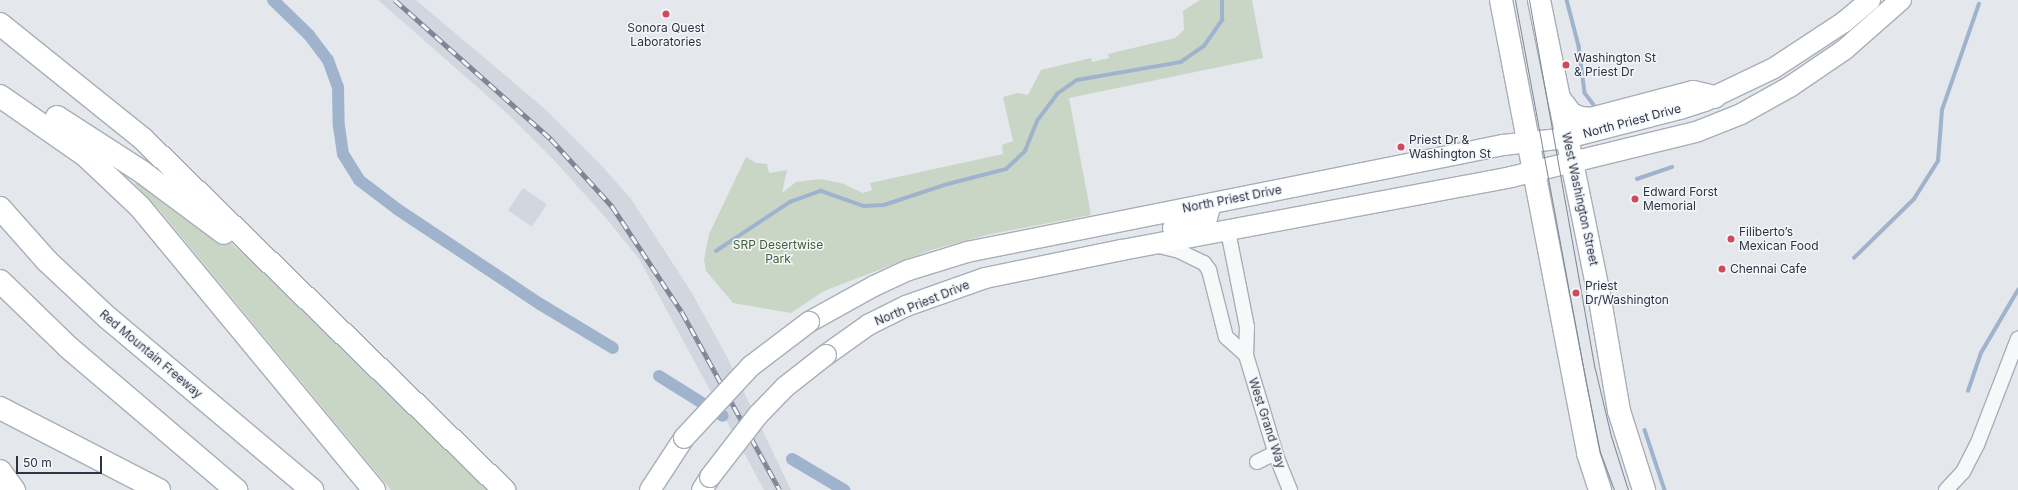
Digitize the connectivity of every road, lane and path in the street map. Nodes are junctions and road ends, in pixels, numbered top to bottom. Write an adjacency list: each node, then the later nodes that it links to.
1 (1501, 0): 11 (main road)
2 (1539, 0): 9 (main road, West Washington Street)
3 (1870, 0): 8 (main road, North Priest Drive)
4 (1901, 0): 12 (main road, North Priest Drive)
5 (0, 24): 21 (main road)
6 (0, 87): 21 (main road)
7 (0, 96): 32 (main road)
8 (1714, 97): 9 (main road); 10 (main road, North Priest Drive)
9 (1559, 98): 10 (main road, West Washington Street)
10 (1567, 138): 11 (main road, North Priest Drive); 12 (main road, West Washington Street)
11 (1527, 142): 13 (main road); 14 (main road, North Priest Drive)
12 (1573, 164): 13 (main road, North Priest Drive); 37 (main road, West Washington Street)
13 (1534, 172): 16 (main road, North Priest Drive); 36 (main road)
14 (1211, 204): 18 (main road); 34 (main road, North Priest Drive, bridge)
15 (0, 208): 31 (main road, Red Mountain Freeway)
16 (1228, 231): 17 (main road, North Priest Drive); 22 (street, West Grand Way)
17 (1153, 244): 18 (main road, North Priest Drive); 22 (street)
18 (1122, 250): 27 (main road, North Priest Drive, bridge)
19 (0, 282): 30 (main road)
20 (2018, 339): 38 (street)
21 (356, 348): 33 (main road)
22 (1246, 355): 24 (street, West Grand Way)
23 (0, 408): 29 (main road)
24 (1276, 453): 25 (street); 35 (street, West Grand Way)
25 (1257, 462)
26 (0, 471): 28 (main road)
27 (706, 483)
28 (14, 490)
29 (159, 490)
30 (236, 490)
31 (312, 490)
32 (374, 490)
33 (504, 490)
34 (650, 490)
35 (1290, 490)
36 (1600, 490)
37 (1644, 490)
38 (1946, 490)

